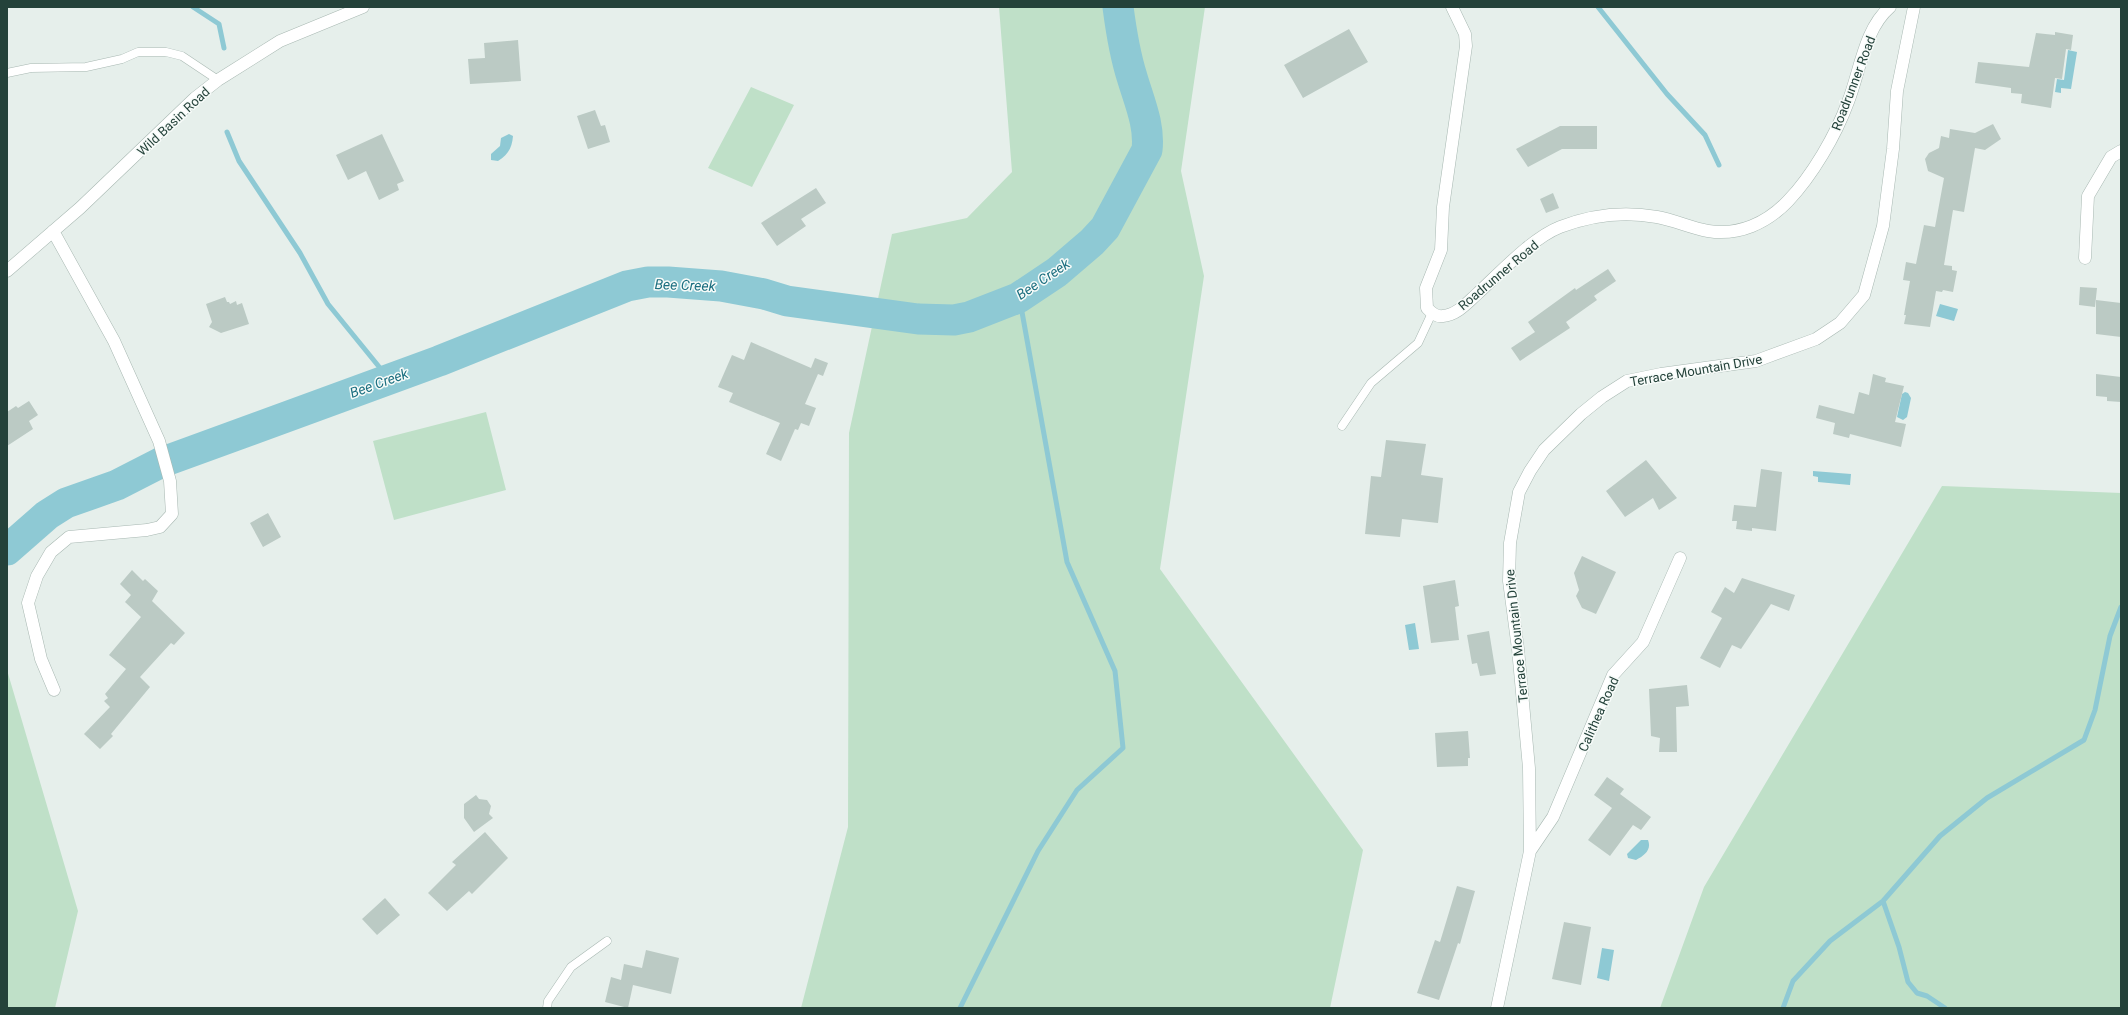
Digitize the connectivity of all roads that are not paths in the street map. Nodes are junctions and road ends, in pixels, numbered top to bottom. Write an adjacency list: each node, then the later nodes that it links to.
1 (363, 7): 6 (street, Wild Basin Road)
2 (1452, 7): 11 (street)
3 (1890, 7): 11 (street, Roadrunner Road)
4 (1914, 7): 15 (street, Terrace Mountain Drive)
5 (7, 73): 6 (lane)
6 (218, 80): 8 (street, Wild Basin Road)
7 (2121, 151): 9 (street)
8 (53, 230): 10 (street, Wild Basin Road); 14 (street)
9 (2085, 258)
10 (7, 271)
11 (1432, 313): 12 (lane)
12 (1342, 426)
13 (1680, 558): 15 (street, Calithea Road)
14 (54, 690)
15 (1530, 851): 18 (street, Terrace Mountain Drive)
16 (608, 941): 17 (lane)
17 (547, 1008)
18 (1497, 1008)

